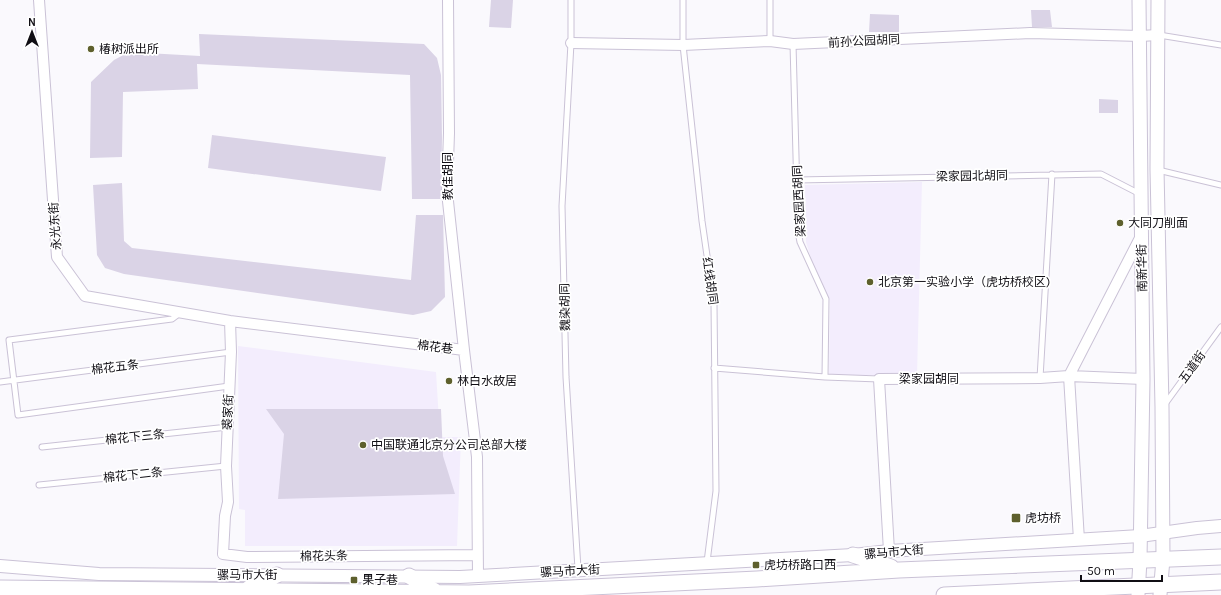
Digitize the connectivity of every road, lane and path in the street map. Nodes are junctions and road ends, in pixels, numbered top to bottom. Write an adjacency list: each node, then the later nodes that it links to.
1 (39, 0): 21 (street, 永光东街)
2 (448, 0): 24 (street, 教佳胡同)
3 (571, 0): 11 (lane, 魏染胡同)
4 (683, 0): 13 (lane, 红线胡同)
5 (770, 0): 10 (lane)
6 (1139, 0): 9 (main road, 南新华街)
7 (1158, 0): 8 (main road, 南新华街)
8 (1158, 35): 9 (street, 前孙公园胡同); 14 (lane); 15 (main road, 南新华街)
9 (1140, 36): 12 (street, 前孙公园胡同); 19 (main road, 南新华街)
10 (770, 41): 12 (street, 前孙公园胡同); 13 (street, 前孙公园胡同)
11 (571, 43): 13 (street, 前孙公园胡同); 53 (lane, 魏染胡同)
12 (793, 44): 17 (lane, 梁家园西胡同)
13 (683, 45): 26 (lane, 红线胡同)
14 (1221, 45)
15 (1157, 169): 18 (lane); 35 (main road, 南新华街)
16 (1052, 174): 17 (lane, 梁家园北胡同); 19 (lane, 梁家园北胡同); 29 (lane)
17 (797, 180): 28 (lane, 梁家园西胡同)
18 (1221, 185)
19 (1141, 195): 20 (main road, 南新华街)
20 (1141, 236): 27 (street); 31 (main road, 南新华街)
21 (181, 312): 22 (street, 永光东街); 32 (lane)
22 (230, 321): 24 (street, 棉花巷); 25 (street, 裘家街)
23 (1221, 327): 35 (lane, 五道街)
24 (464, 350): 46 (street, 棉花巷)
25 (231, 352): 32 (lane, 棉花五条); 34 (street, 裘家街)
26 (714, 368): 28 (lane, 梁家园胡同); 51 (lane, 红线胡同)
27 (1069, 376): 29 (street, 梁家园胡同); 31 (street, 梁家园胡同); 44 (street)
28 (825, 377): 30 (lane, 梁家园胡同)
29 (1040, 378): 30 (street, 梁家园胡同)
30 (879, 379): 45 (street)
31 (1143, 379): 43 (main road, 南新华街)
32 (14, 380): 33 (lane, 棉花五条); 34 (lane)
33 (0, 382)
34 (230, 386): 36 (street, 裘家街)
35 (1162, 407): 42 (main road, 南新华街)
36 (228, 427): 37 (lane, 棉花下三条); 38 (street, 裘家街)
37 (42, 447)
38 (226, 466): 39 (lane, 棉花下二条); 40 (street, 裘家街)
39 (39, 485)
40 (228, 502): 46 (street, 棉花头条)
41 (1221, 526): 42 (street, 骡马市大街)
42 (1162, 533): 43 (street, 骡马市大街); 49 (main road, 南新华街)
43 (1140, 536): 44 (street, 骡马市大街); 50 (main road, 南新华街)
44 (1079, 540): 45 (street, 骡马市大街)
45 (889, 551): 47 (street, 骡马市大街)
46 (477, 555): 58 (street, 棉花巷)
47 (854, 555): 51 (street, 骡马市大街); 54 (main road)
48 (1221, 557): 49 (main road, 骡马市大街)
49 (1163, 559): 50 (main road, 骡马市大街); 63 (main road, 南新华街)
50 (1140, 560): 54 (main road, 骡马市大街); 62 (main road, 南新华街)
51 (707, 563): 53 (street, 骡马市大街)
52 (0, 566): 55 (street, 骡马市大街)
53 (578, 570): 58 (street, 骡马市大街)
54 (899, 570): 65 (main road, 骡马市大街)
55 (277, 575): 57 (street, 骡马市大街); 64 (main road)
56 (0, 576): 61 (main road)
57 (409, 576): 58 (street, 骡马市大街); 65 (main road)
58 (478, 576)
59 (1221, 582): 63 (main road)
60 (0, 588): 61 (main road, 骡马市大街)
61 (15, 588): 64 (main road, 骡马市大街)
62 (1138, 590): 63 (main road); 66 (main road)
63 (1160, 590)
64 (243, 591): 65 (main road, 骡马市大街)
65 (438, 592)
66 (944, 595)

